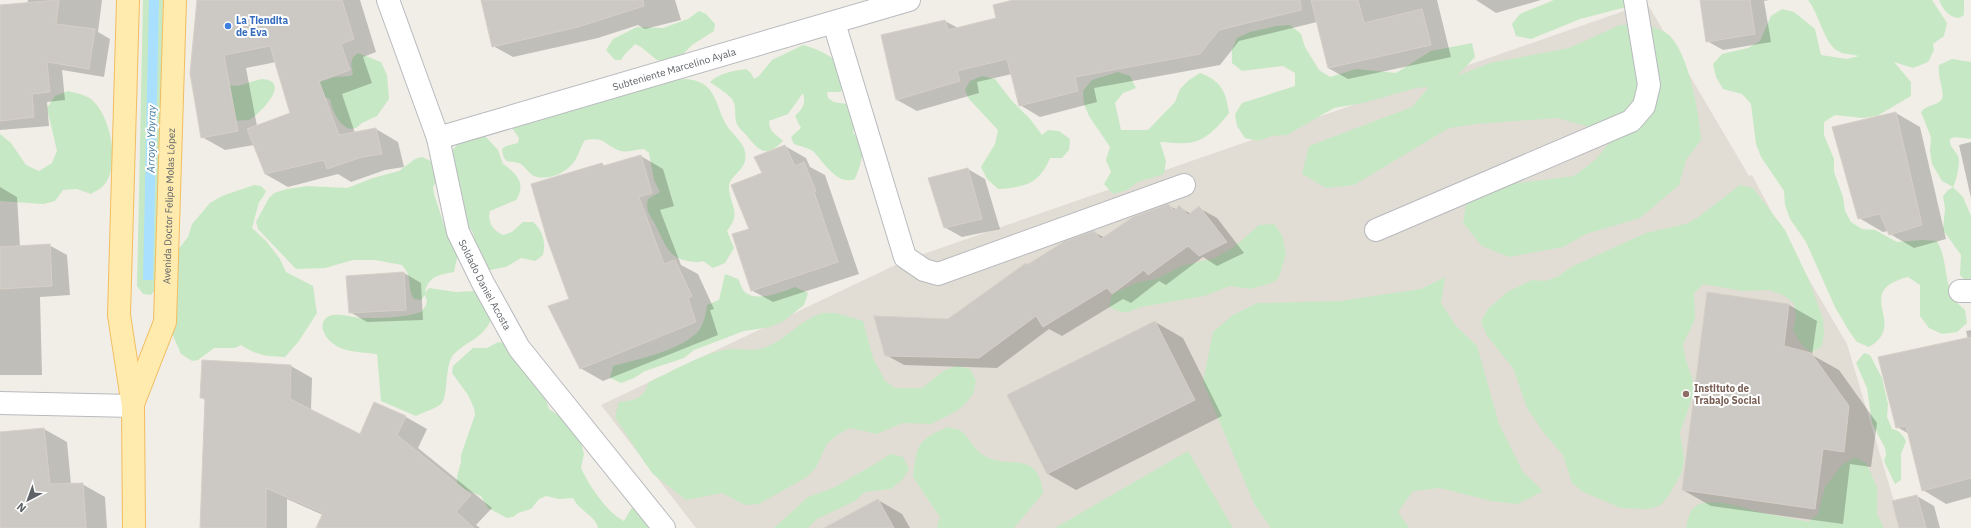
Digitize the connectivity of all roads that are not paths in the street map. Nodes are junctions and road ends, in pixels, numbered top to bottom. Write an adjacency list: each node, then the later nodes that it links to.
1 (128, 0): 11 (main road, Avenida Doctor Felipe Molas López)
2 (175, 0): 11 (main road, Avenida Doctor Felipe Molas López)
3 (388, 0): 7 (street, Soldado Daniel Acosta)
4 (909, 0): 6 (street, Subteniente Marcelino Ayala)
5 (1635, 0): 9 (street)
6 (834, 23): 7 (street, Subteniente Marcelino Ayala); 8 (street)
7 (438, 138): 13 (street, Soldado Daniel Acosta)
8 (1184, 185)
9 (1376, 230)
10 (0, 403): 11 (street)
11 (133, 406): 12 (main road, Avenida Doctor Felipe Molas López)
12 (134, 528)
13 (664, 528)

